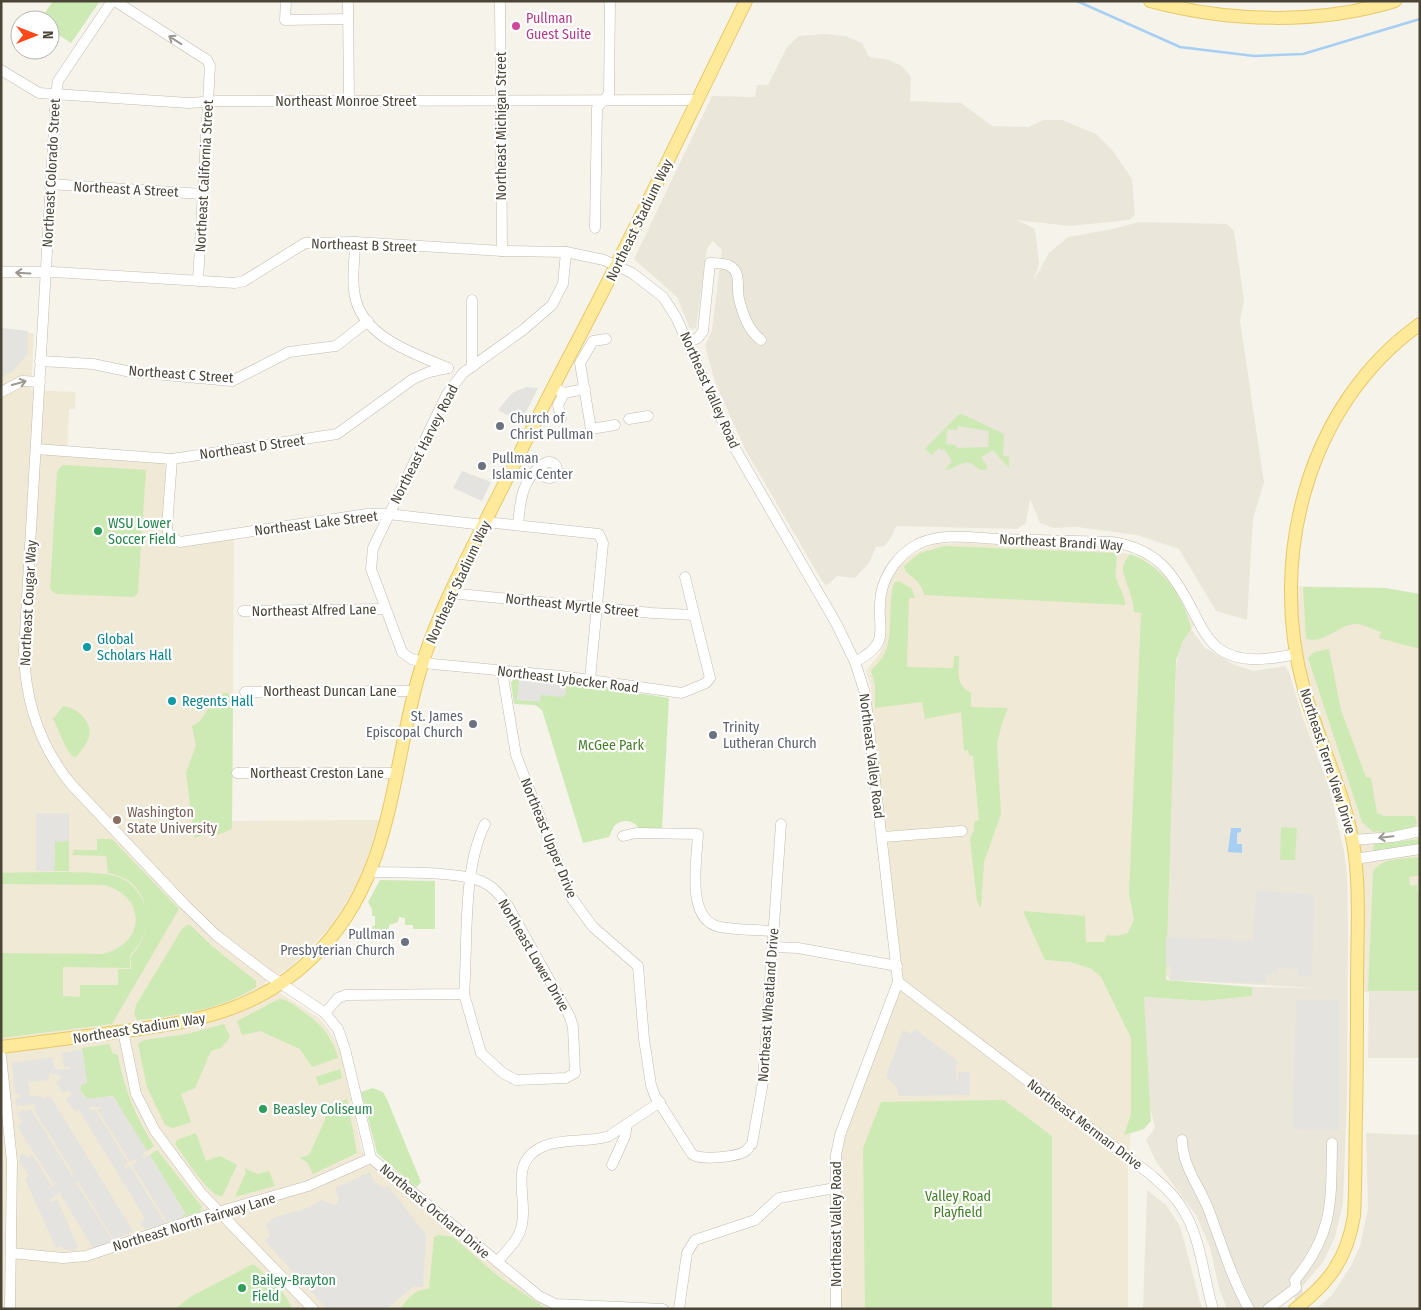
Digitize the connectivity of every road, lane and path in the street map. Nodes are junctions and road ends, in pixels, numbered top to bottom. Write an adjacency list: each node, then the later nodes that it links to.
1 (114, 1): 11 (street, Northeast Colorado Street); 16 (street, Northeast California Street, one-way to 1)
2 (286, 1): 9 (street)
3 (348, 1): 9 (street)
4 (500, 1): 15 (street, Northeast Michigan Street)
5 (610, 1): 12 (street)
6 (746, 1): 13 (main road, Northeast Stadium Way)
7 (1395, 1): 8 (main road)
8 (1152, 2)
9 (348, 19): 14 (street)
10 (1, 70): 11 (street, Northeast Monroe Street)
11 (56, 94): 16 (street, Northeast Monroe Street); 17 (street, Northeast Colorado Street)
12 (604, 100): 13 (street, Northeast Monroe Street); 15 (street, Northeast Monroe Street); 19 (street)
13 (698, 100): 23 (main road, Northeast Stadium Way)
14 (349, 101): 15 (street, Northeast Monroe Street); 16 (street, Northeast Monroe Street)
15 (501, 101): 21 (street, Northeast Michigan Street)
16 (208, 103): 18 (street, Northeast California Street)
17 (49, 184): 18 (street, Northeast A Street); 25 (street, Northeast Colorado Street)
18 (203, 194): 26 (street, Northeast California Street)
19 (596, 228)
20 (355, 242): 21 (street, Northeast B Street); 26 (street, Northeast B Street); 28 (street)
21 (502, 251): 22 (street, Northeast B Street)
22 (566, 252): 23 (street, Northeast B Street); 34 (street, Northeast Harvey Road)
23 (617, 265): 32 (street, Northeast Valley Road); 39 (main road, Northeast Stadium Way)
24 (1, 272): 25 (street, Northeast B Street, one-way to 24)
25 (46, 272): 26 (street, Northeast B Street); 33 (street, Northeast Colorado Street)
26 (198, 281)
27 (472, 300): 34 (street)
28 (368, 320): 33 (street, Northeast C Street); 35 (street)
29 (1420, 324): 57 (main road, Northeast Terre View Drive)
30 (606, 339): 38 (street)
31 (761, 340): 32 (street)
32 (689, 342): 59 (street, Northeast Valley Road)
33 (40, 361): 37 (street, Northeast Cougar Way)
34 (472, 366): 36 (street, Northeast Harvey Road)
35 (448, 368): 36 (street); 46 (street, Northeast D Street)
36 (459, 376): 48 (street, Northeast Harvey Road)
37 (40, 382): 40 (street, one-way to 37); 45 (street, Northeast Cougar Way)
38 (585, 389): 39 (street); 44 (street)
39 (559, 390): 42 (street); 49 (main road, Northeast Stadium Way)
40 (1, 392)
41 (648, 416): 43 (street)
42 (561, 418)
43 (629, 419)
44 (615, 425)
45 (36, 449): 46 (street, Northeast D Street); 81 (street, Northeast Cougar Way)
46 (172, 459): 48 (street, Northeast Lake Street)
47 (544, 464): 50 (street)
48 (388, 514): 49 (street, Northeast Lake Street); 54 (street, Northeast Harvey Road)
49 (484, 525): 50 (street, Northeast Lake Street); 52 (main road, Northeast Stadium Way)
50 (518, 525): 53 (street, Northeast Lake Street)
51 (685, 578): 56 (street)
52 (450, 593): 53 (street, Northeast Myrtle Street); 58 (main road, Northeast Stadium Way)
53 (597, 607): 56 (street, Northeast Myrtle Street); 61 (street)
54 (384, 609): 55 (street, Northeast Alfred Lane); 58 (street, Northeast Harvey Road)
55 (243, 611)
56 (694, 615): 61 (street, Northeast Lybecker Road)
57 (1296, 654): 59 (street, Northeast Brandi Way); 72 (main road, Northeast Terre View Drive)
58 (422, 662): 60 (street, Northeast Lybecker Road); 62 (main road, Northeast Stadium Way)
59 (855, 662): 71 (street, Northeast Valley Road)
60 (502, 671): 61 (street, Northeast Lybecker Road); 87 (street, Northeast Upper Drive)
61 (590, 679)
62 (414, 691): 63 (street, Northeast Duncan Lane); 65 (main road, Northeast Stadium Way)
63 (245, 692)
64 (237, 773): 65 (street, Northeast Creston Lane)
65 (397, 773): 75 (main road, Northeast Stadium Way)
66 (485, 824): 76 (street)
67 (781, 824): 77 (street, Northeast Wheatland Drive)
68 (962, 831): 71 (street)
69 (1420, 831): 72 (street, one-way to 72)
70 (623, 836): 77 (street)
71 (883, 837): 79 (street, Northeast Valley Road)
72 (1353, 840): 74 (main road, Northeast Terre View Drive)
73 (1420, 849): 74 (street)
74 (1355, 859): 99 (main road, Northeast Terre View Drive)
75 (371, 872): 76 (street, Northeast Lower Drive); 81 (main road, Northeast Stadium Way)
76 (470, 878): 82 (street); 82 (street, Northeast Lower Drive)
77 (774, 931): 78 (street, Northeast Wheatland Drive)
78 (773, 947): 79 (street); 91 (street, Northeast Wheatland Drive)
79 (897, 966): 80 (street, Northeast Valley Road)
80 (898, 982): 94 (street, Northeast Valley Road); 105 (street, Northeast Merman Drive)
81 (280, 984): 83 (street, Northeast Orchard Drive); 84 (main road, Northeast Stadium Way)
82 (464, 994): 83 (street)
83 (324, 1013): 92 (street, Northeast Orchard Drive)
84 (123, 1031): 85 (main road, Northeast Stadium Way); 95 (street)
85 (1, 1047)
86 (1, 1056): 96 (street)
87 (660, 1102): 88 (street); 91 (street, Northeast Upper Drive)
88 (627, 1124): 93 (street); 97 (street)
89 (1182, 1140): 106 (street)
90 (1332, 1143): 98 (street)
91 (715, 1157)
92 (371, 1158): 95 (street, Northeast North Fairway Lane); 97 (street, Northeast Orchard Drive)
93 (612, 1166)
94 (835, 1188): 103 (street); 104 (street, Northeast Valley Road)
95 (219, 1212): 96 (street, Northeast North Fairway Lane); 101 (street)
96 (11, 1253): 100 (street)
97 (497, 1262): 102 (street, Northeast Orchard Drive)
98 (1296, 1288): 99 (street); 107 (street)
99 (1305, 1301): 108 (main road, Northeast Terre View Drive)
100 (10, 1309)
101 (313, 1309)
102 (663, 1309)
103 (679, 1309)
104 (836, 1309)
105 (1213, 1309)
106 (1249, 1309)
107 (1268, 1309)
108 (1295, 1309)

